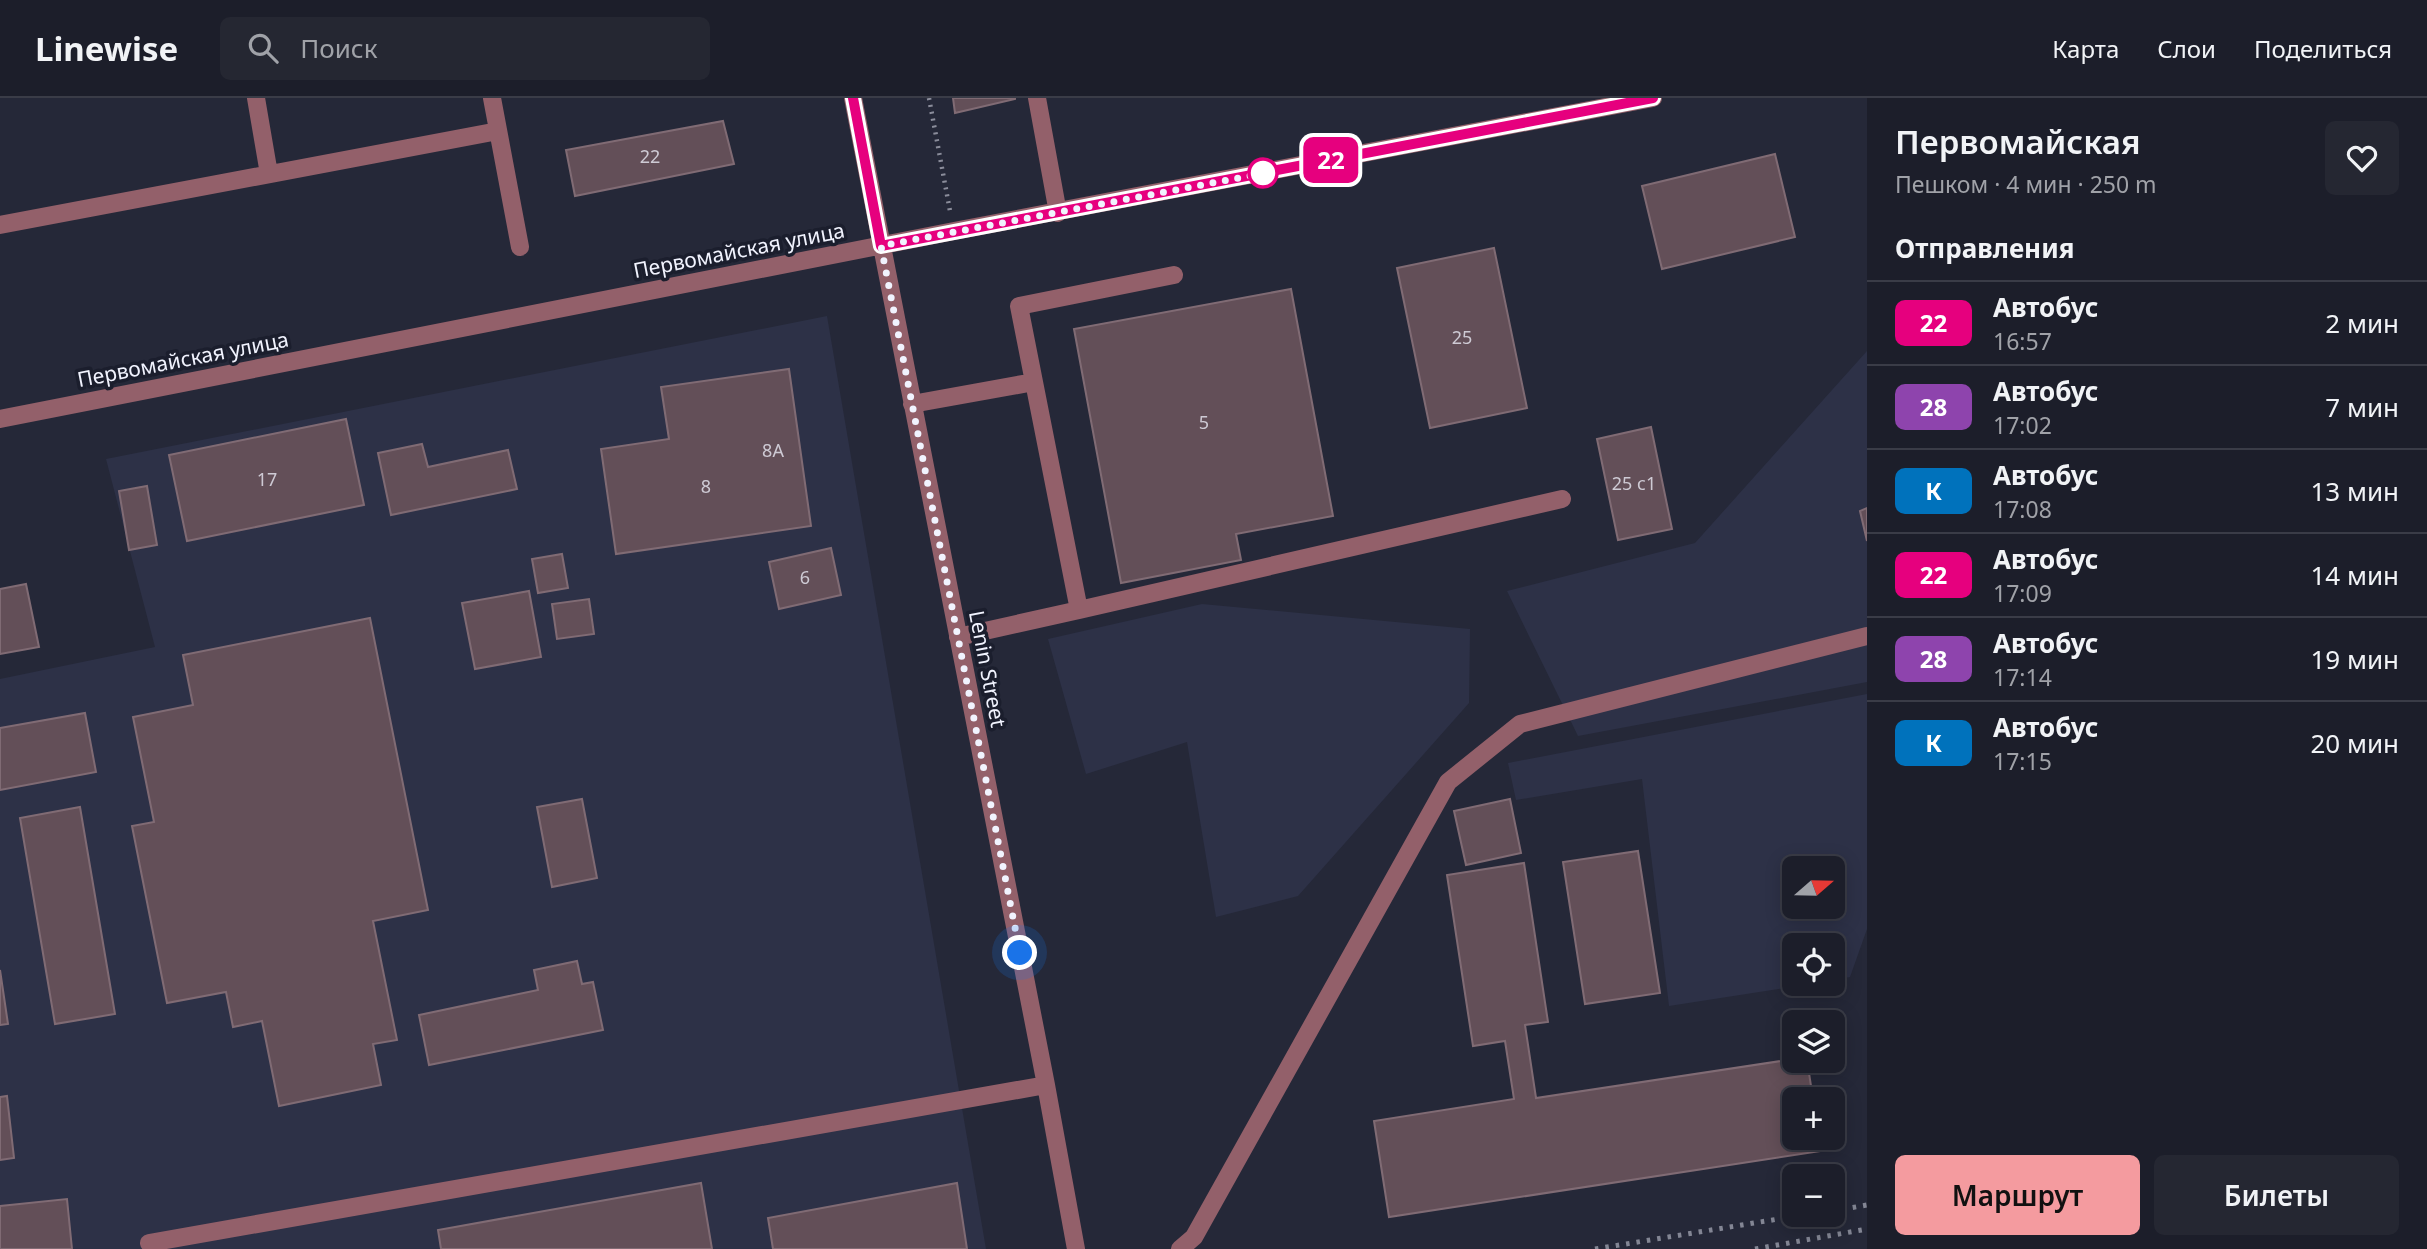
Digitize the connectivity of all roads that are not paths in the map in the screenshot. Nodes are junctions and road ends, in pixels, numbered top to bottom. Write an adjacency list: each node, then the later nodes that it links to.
1 (257, 98): 7 (street)
2 (492, 98): 6 (street)
3 (853, 98): 10 (street, Lenin Street)
4 (1037, 98): 8 (street)
5 (1653, 98): 8 (street, Первомайская улица)
6 (498, 131): 7 (street); 11 (street)
7 (269, 174): 9 (street)
8 (1058, 213): 10 (street, Первомайская улица)
9 (0, 225)
10 (881, 246): 14 (street, Lenin Street); 15 (street, Первомайская улица)
11 (520, 247)
12 (1174, 275): 13 (street)
13 (1034, 382): 14 (street); 17 (street)
14 (912, 404): 19 (street, Lenin Street)
15 (0, 419)
16 (1562, 499): 17 (street)
17 (1079, 610): 19 (street)
18 (1867, 636): 23 (street)
19 (958, 637): 20 (street, Lenin Street)
20 (1046, 1085): 21 (street); 22 (street, Lenin Street)
21 (149, 1243)
22 (1079, 1246)
23 (1180, 1249)

